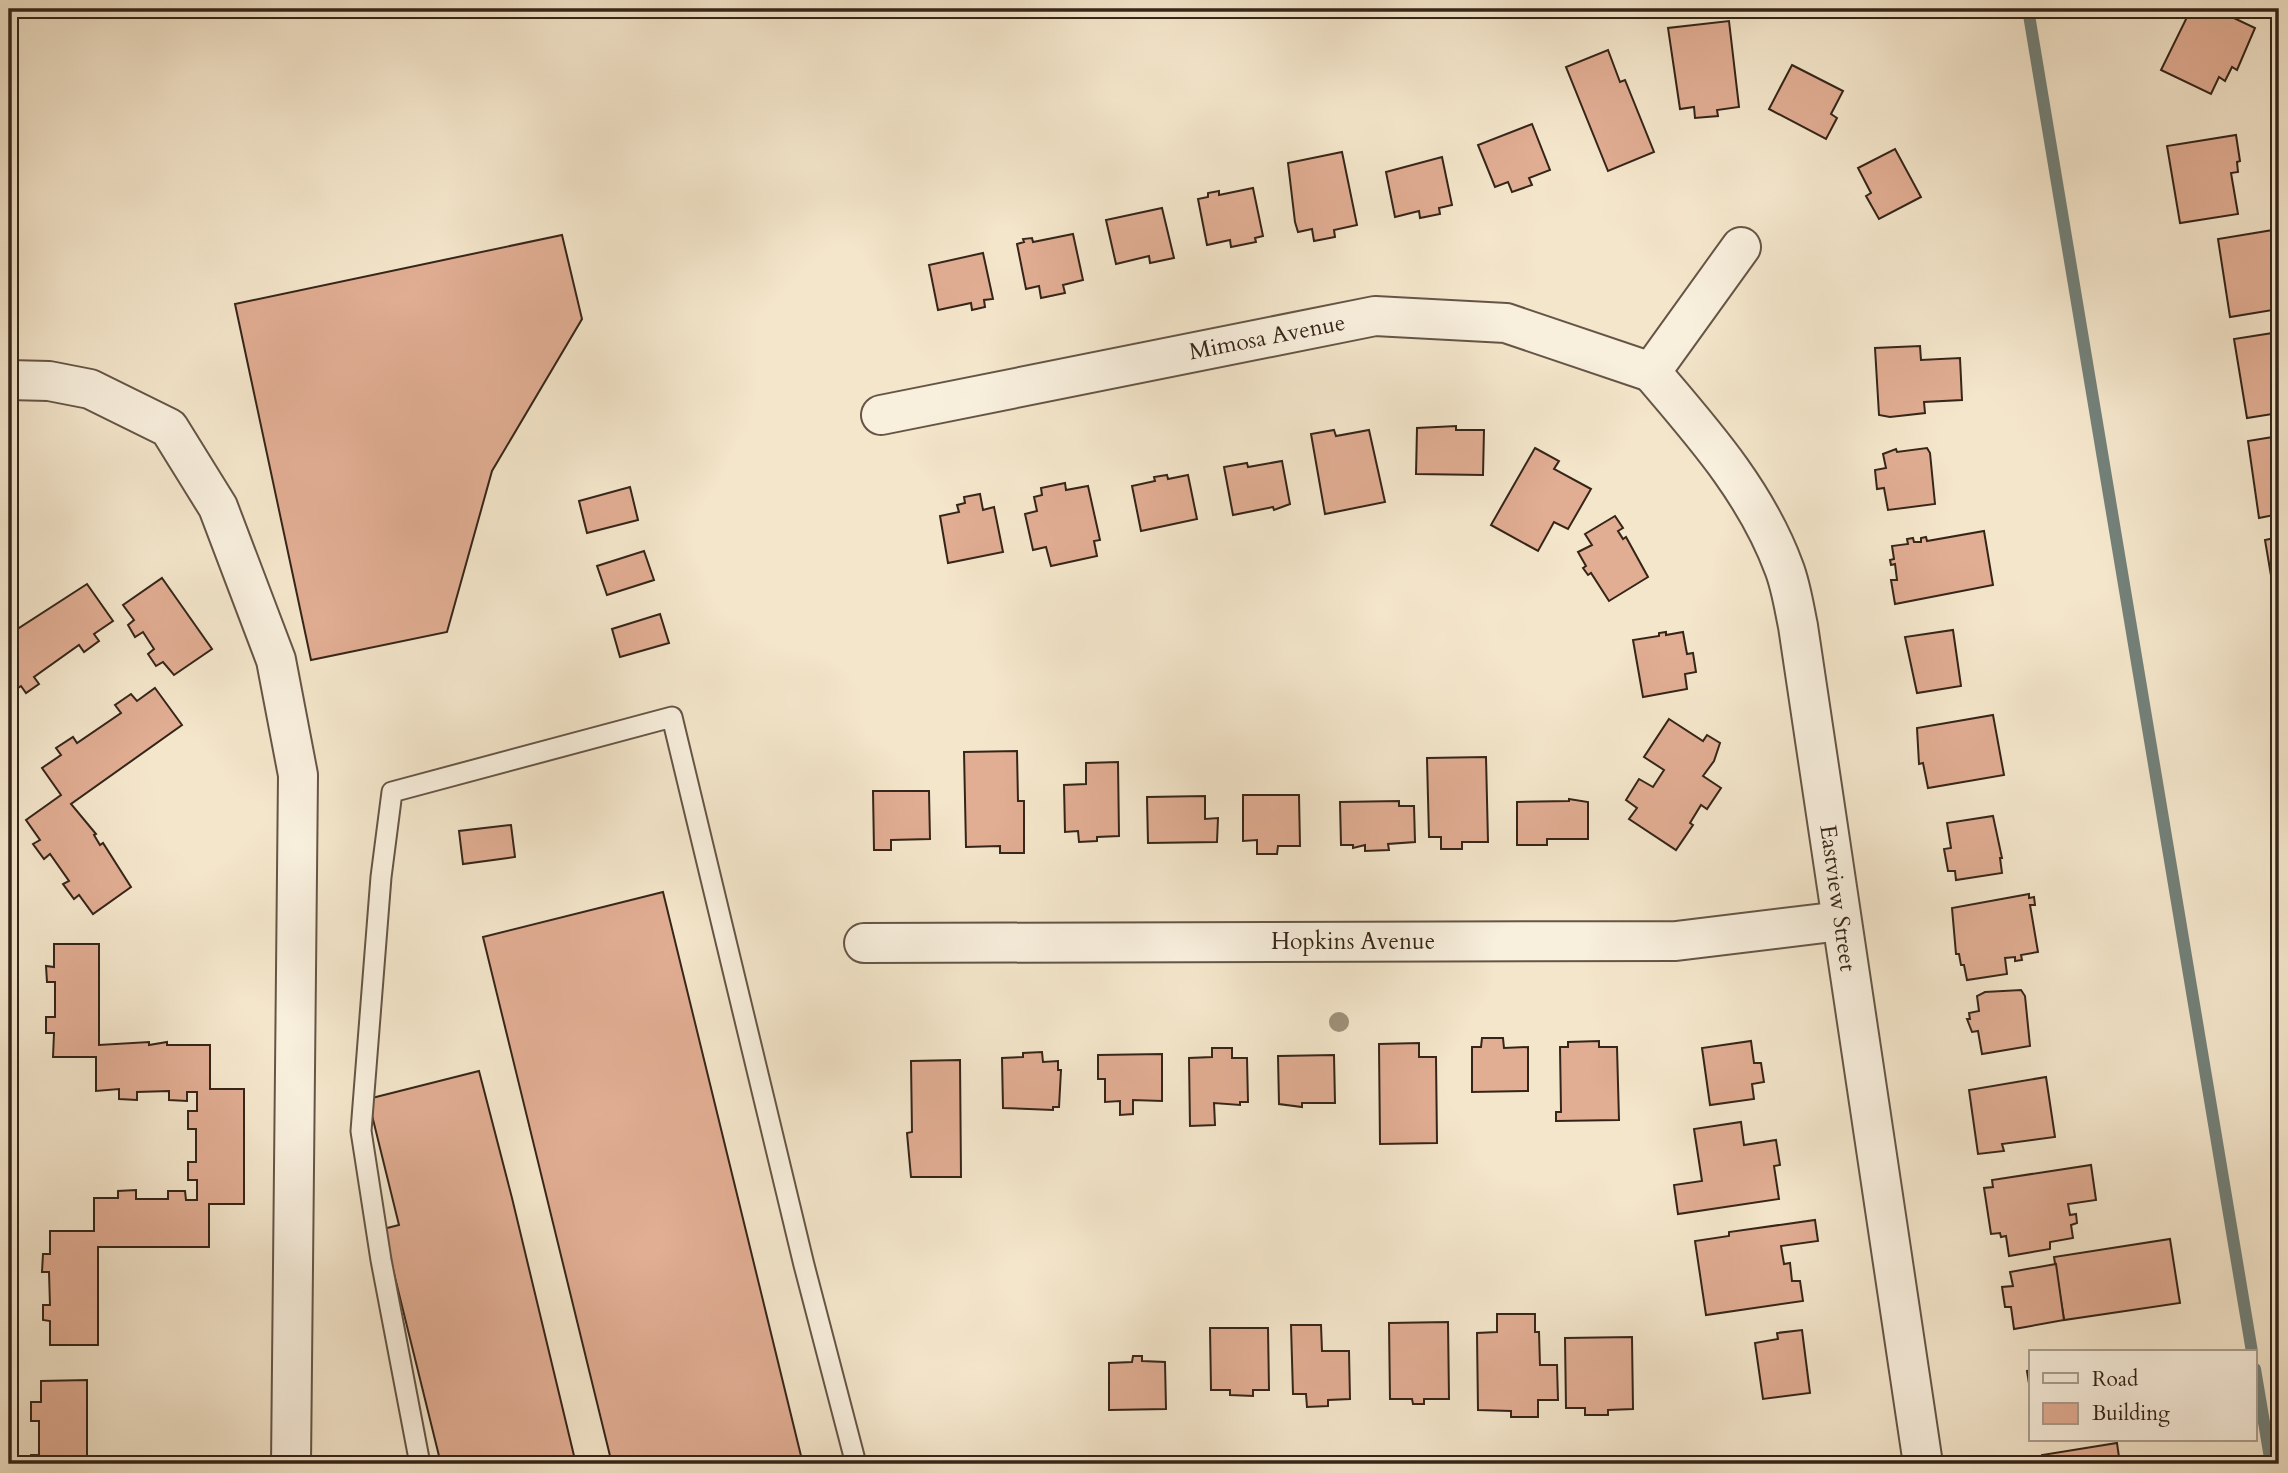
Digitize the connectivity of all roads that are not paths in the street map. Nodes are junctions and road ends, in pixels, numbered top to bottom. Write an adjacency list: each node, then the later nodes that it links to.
1 (1741, 247): 2 (street)
2 (1651, 372): 4 (street, Mimosa Avenue); 5 (street, Eastview Street)
3 (9, 380): 7 (street)
4 (881, 415)
5 (1841, 921): 6 (street, Hopkins Avenue); 10 (street, Eastview Street)
6 (864, 943)
7 (291, 1464)
8 (421, 1464): 9 (lane)
9 (856, 1464)
10 (1923, 1464)

